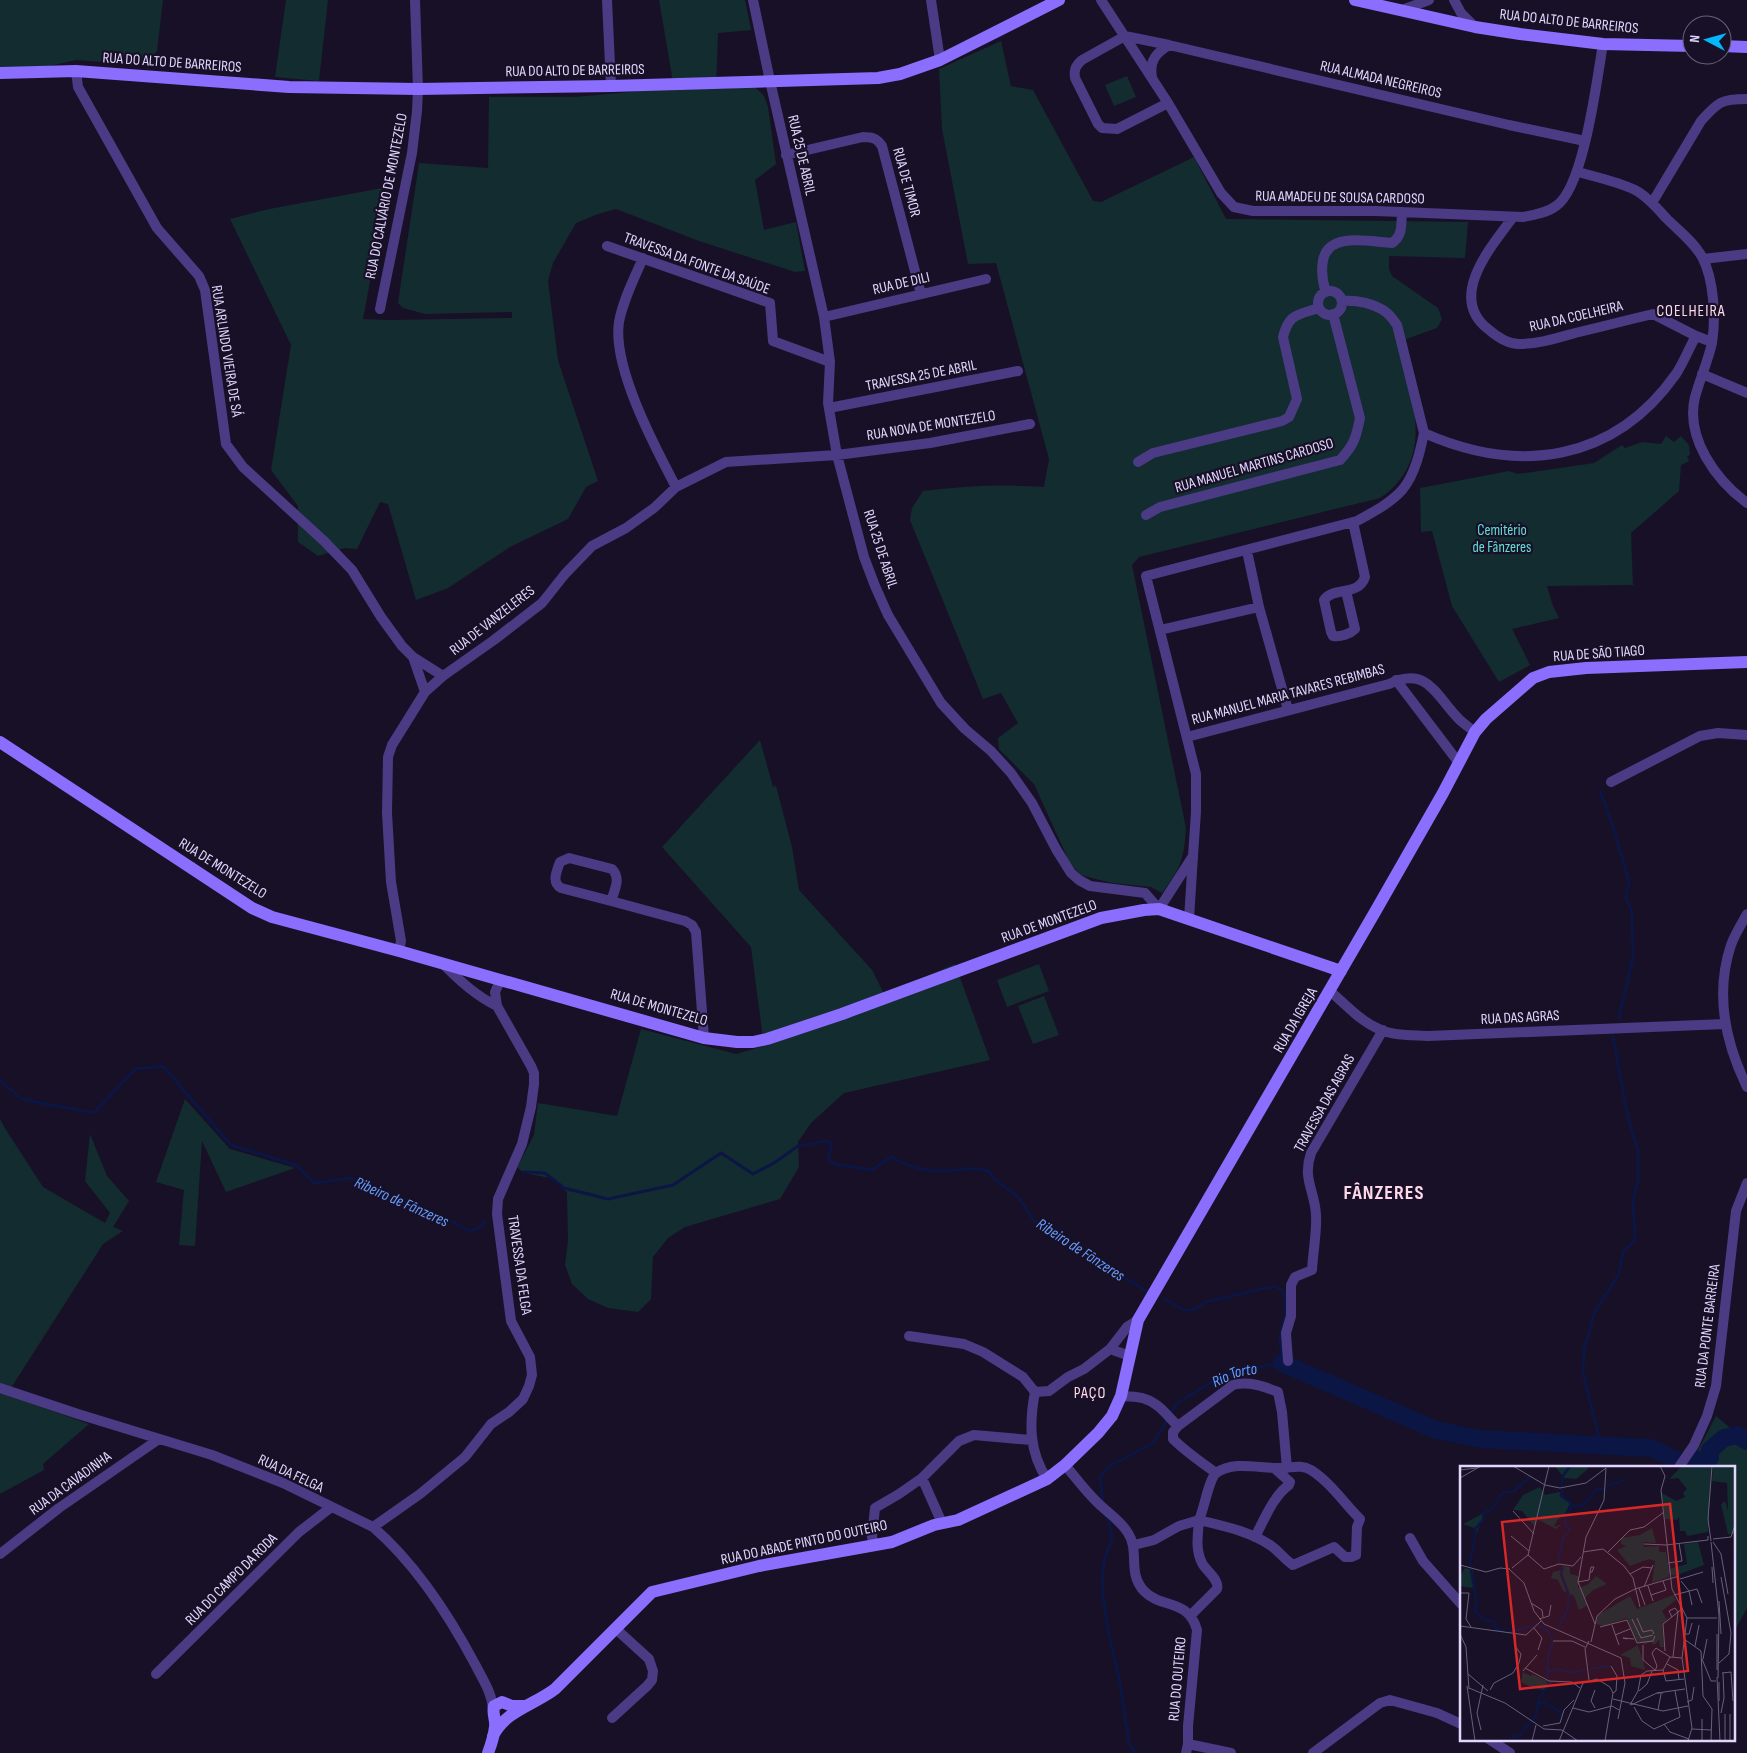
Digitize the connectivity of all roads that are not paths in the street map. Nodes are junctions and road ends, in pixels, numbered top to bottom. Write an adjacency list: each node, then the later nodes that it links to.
1 (415, 0): 24 (street, RUA DO CALVÁRIO DE MONTEZELO)
2 (607, 0): 23 (street)
3 (753, 0): 22 (street, RUA 25 DE ABRIL)
4 (930, 0): 18 (street)
5 (1059, 0): 18 (street, RUA DO ALTO DE BARREIROS)
6 (1101, 0): 12 (street, RUA AMADEU DE SOUSA CARDOSO)
7 (1355, 0): 10 (street, RUA DO ALTO DE BARREIROS)
8 (1429, 0): 10 (street)
9 (1451, 1): 11 (street)
10 (1401, 11): 11 (street, RUA DO ALTO DE BARREIROS)
11 (1475, 27): 13 (street, RUA DO ALTO DE BARREIROS)
12 (1125, 36): 14 (street, RUA ALMADA NEGREIROS); 21 (street, RUA AMADEU DE SOUSA CARDOSO); 26 (street)
13 (1603, 44): 15 (street, RUA DO ALTO DE BARREIROS); 27 (street)
14 (1169, 45): 21 (street); 27 (street, RUA ALMADA NEGREIROS)
15 (1682, 46)
16 (1732, 46): 17 (street)
17 (1747, 47)
18 (940, 60): 22 (street, RUA DO ALTO DE BARREIROS)
19 (76, 71): 20 (street, RUA DO ALTO DE BARREIROS); 24 (street, RUA DO ALTO DE BARREIROS); 64 (street, RUA ARLINDO VIEIRA DE SÁ)
20 (0, 73)
21 (1152, 78): 26 (street, RUA AMADEU DE SOUSA CARDOSO)
22 (770, 81): 23 (street, RUA DO ALTO DE BARREIROS); 28 (street, RUA 25 DE ABRIL)
23 (611, 86): 24 (street, RUA DO ALTO DE BARREIROS)
24 (418, 89): 42 (street, RUA DO CALVÁRIO DE MONTEZELO)
25 (1747, 99): 30 (street)
26 (1168, 103): 31 (street, RUA AMADEU DE SOUSA CARDOSO)
27 (1586, 141): 29 (street)
28 (786, 155): 39 (street, RUA DE TIMOR); 44 (street, RUA 25 DE ABRIL)
29 (1578, 172): 30 (street); 32 (street)
30 (1652, 203): 36 (street)
31 (1402, 212): 32 (street, RUA AMADEU DE SOUSA CARDOSO); 38 (street)
32 (1513, 217): 45 (street, RUA DA COELHEIRA)
33 (607, 246): 35 (street, TRAVESSA DA FONTE DA SAÚDE)
34 (1747, 254): 36 (street)
35 (643, 258): 47 (street, TRAVESSA DA FONTE DA SAÚDE); 56 (street)
36 (1703, 258): 46 (street)
37 (986, 279): 39 (street, RUA DE DILI)
38 (1326, 292): 40 (street); 41 (street)
39 (921, 294): 44 (street, RUA DE DILI)
40 (1342, 301): 43 (street); 53 (street)
41 (1319, 308): 43 (street); 55 (street)
42 (380, 309)
43 (1333, 314): 58 (street, RUA MANUEL MARTINS CARDOSO)
44 (824, 318): 47 (street, RUA 25 DE ABRIL)
45 (1696, 336): 46 (street, RUA DA COELHEIRA); 53 (street)
46 (1712, 342): 49 (street)
47 (830, 362): 51 (street, RUA 25 DE ABRIL)
48 (1018, 371): 51 (street, TRAVESSA 25 DE ABRIL)
49 (1702, 374): 50 (street); 57 (street)
50 (1747, 393)
51 (829, 408): 54 (street, RUA 25 DE ABRIL)
52 (1030, 424): 54 (street, RUA NOVA DE MONTEZELO)
53 (1424, 433): 59 (street)
54 (838, 455): 56 (street, RUA DE VANZELERES); 78 (street, RUA 25 DE ABRIL)
55 (1138, 462)
56 (676, 486): 66 (street, RUA DE VANZELERES)
57 (1747, 504)
58 (1146, 515)
59 (1353, 522): 60 (street); 61 (street)
60 (1247, 551): 62 (street); 63 (street)
61 (1346, 590)
62 (1259, 607): 63 (street); 69 (street)
63 (1160, 630): 72 (street)
64 (413, 657): 66 (street); 68 (street)
65 (1747, 662): 70 (street, RUA DE SÃO TIAGO)
66 (444, 676): 68 (street, RUA DE VANZELERES)
67 (1396, 680): 69 (street, RUA MANUEL MARIA TAVARES REBIMBAS); 70 (street, RUA MANUEL MARIA TAVARES REBIMBAS); 74 (street)
68 (425, 692): 81 (street, RUA DE VANZELERES)
69 (1288, 710): 72 (street, RUA MANUEL MARIA TAVARES REBIMBAS)
70 (1474, 732): 74 (street, RUA DA IGREJA)
71 (1747, 735): 75 (street)
72 (1187, 737): 76 (street)
73 (0, 742): 81 (street, RUA DE MONTEZELO)
74 (1459, 763): 83 (street, RUA DA IGREJA)
75 (1611, 782)
76 (1193, 856): 78 (street); 80 (street)
77 (611, 901): 77 (street); 89 (street)
78 (1159, 909): 80 (street, RUA DE MONTEZELO); 89 (street, RUA DE MONTEZELO)
79 (1747, 914): 87 (street)
80 (1189, 919): 83 (street, RUA DE MONTEZELO)
81 (399, 951): 82 (street, RUA DE MONTEZELO)
82 (442, 963): 84 (street, RUA DE MONTEZELO); 86 (street, TRAVESSA DA FELGA)
83 (1341, 971): 85 (street, RUA DA IGREJA)
84 (500, 979): 86 (street); 89 (street, RUA DE MONTEZELO)
85 (1330, 991): 88 (street, RUA DAS AGRAS); 92 (street, RUA DA IGREJA)
86 (497, 1006): 113 (street, TRAVESSA DA FELGA)
87 (1724, 1024): 88 (street, RUA DAS AGRAS); 90 (street)
88 (1383, 1030): 96 (street, TRAVESSA DAS AGRAS)
89 (704, 1038)
90 (1747, 1087)
91 (1747, 1183): 104 (street, RUA DA PONTE BARREIRA)
92 (1138, 1320): 94 (street); 95 (street, RUA DO ABADE PINTO DO OUTEIRO)
93 (909, 1336): 98 (street)
94 (1110, 1350): 95 (street); 98 (street)
95 (1130, 1356): 99 (street, RUA DO ABADE PINTO DO OUTEIRO)
96 (1288, 1361)
97 (0, 1388): 101 (street, RUA DA FELGA)
98 (1035, 1392): 102 (street)
99 (1121, 1396): 100 (street); 103 (street, RUA DO ABADE PINTO DO OUTEIRO)
100 (1178, 1426): 106 (street); 107 (street)
101 (159, 1439): 110 (street, RUA DA FELGA); 118 (street, RUA DA CAVADINHA)
102 (1031, 1440): 108 (street); 109 (street)
103 (1065, 1465): 109 (street, RUA DO ABADE PINTO DO OUTEIRO); 116 (street)
104 (1680, 1466)
105 (1274, 1468): 106 (street); 107 (street); 114 (street)
106 (1287, 1468): 114 (street)
107 (1216, 1473): 111 (street)
108 (922, 1478): 112 (street); 117 (street)
109 (1046, 1479): 112 (street, RUA DO ABADE PINTO DO OUTEIRO)
110 (330, 1508): 113 (street, RUA DA FELGA); 122 (street, RUA DO CAMPO DA RODA)
111 (1200, 1520): 114 (street); 116 (street); 120 (street)
112 (942, 1523): 117 (street, RUA DO ABADE PINTO DO OUTEIRO)
113 (373, 1527): 123 (street, RUA DA FELGA)
114 (1255, 1537)
115 (1410, 1538): 119 (street)
116 (1134, 1545): 120 (street, RUA DO OUTEIRO)
117 (874, 1546): 121 (street, RUA DO ABADE PINTO DO OUTEIRO)
118 (0, 1554)
119 (1460, 1603)
120 (1190, 1616): 127 (street, RUA DO OUTEIRO)
121 (616, 1629): 123 (street, RUA DO ABADE PINTO DO OUTEIRO); 124 (street)
122 (156, 1674)
123 (502, 1712): 128 (street)
124 (612, 1718)
125 (1460, 1722): 130 (street)
126 (1490, 1740): 131 (street)
127 (1187, 1749): 129 (street)
128 (488, 1753)
129 (1231, 1753)
130 (1313, 1753)
131 (1510, 1753)

